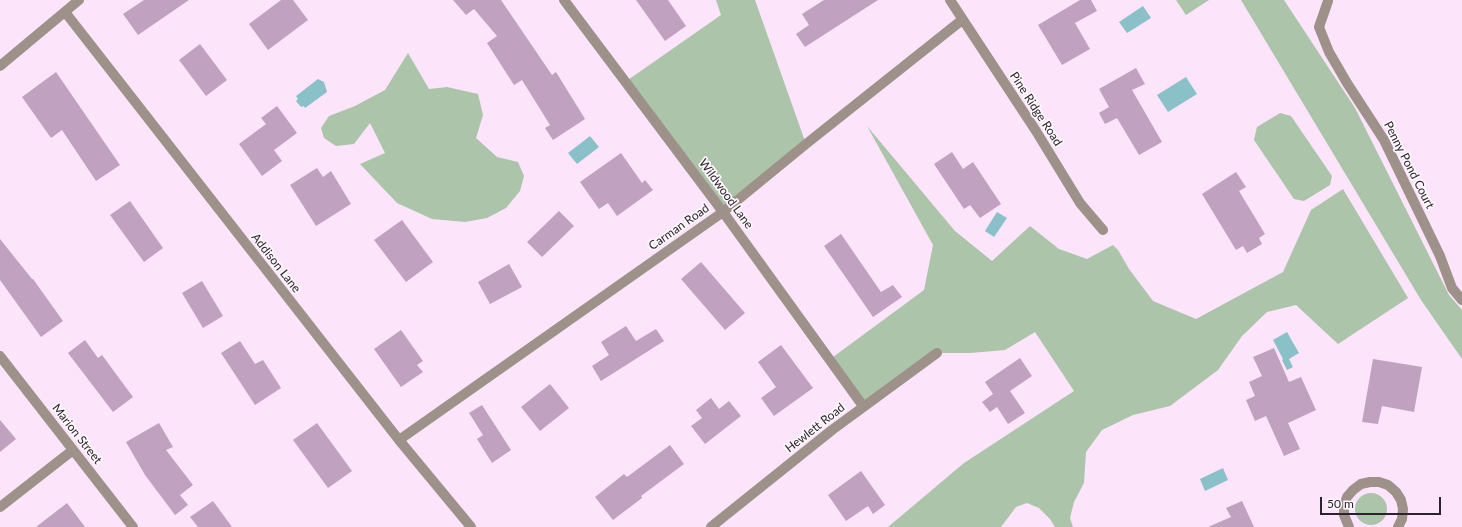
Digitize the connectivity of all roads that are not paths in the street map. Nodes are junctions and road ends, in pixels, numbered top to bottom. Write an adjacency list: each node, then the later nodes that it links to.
1 (79, 0): 5 (street)
2 (564, 0): 8 (street, Wildwood Lane)
3 (950, 0): 6 (street, Pine Ridge Road)
4 (1328, 0): 10 (street, Penny Pond Court)
5 (65, 12): 7 (street); 14 (street, Addison Lane)
6 (962, 20): 8 (street, Carman Road); 9 (street, Pine Ridge Road)
7 (0, 66)
8 (723, 212): 13 (street, Wildwood Lane); 14 (street, Carman Road)
9 (1102, 230)
10 (1462, 300)
11 (937, 353): 13 (street, Hewlett Road)
12 (0, 356): 15 (street, Marion Street)
13 (863, 406): 19 (street, Hewlett Road)
14 (399, 440): 18 (street, Addison Lane)
15 (73, 450): 16 (street); 17 (street, Marion Street)
16 (0, 507)
17 (133, 527)
18 (471, 527)
19 (711, 527)
20 (1349, 527): 21 (street)
21 (1398, 527)

